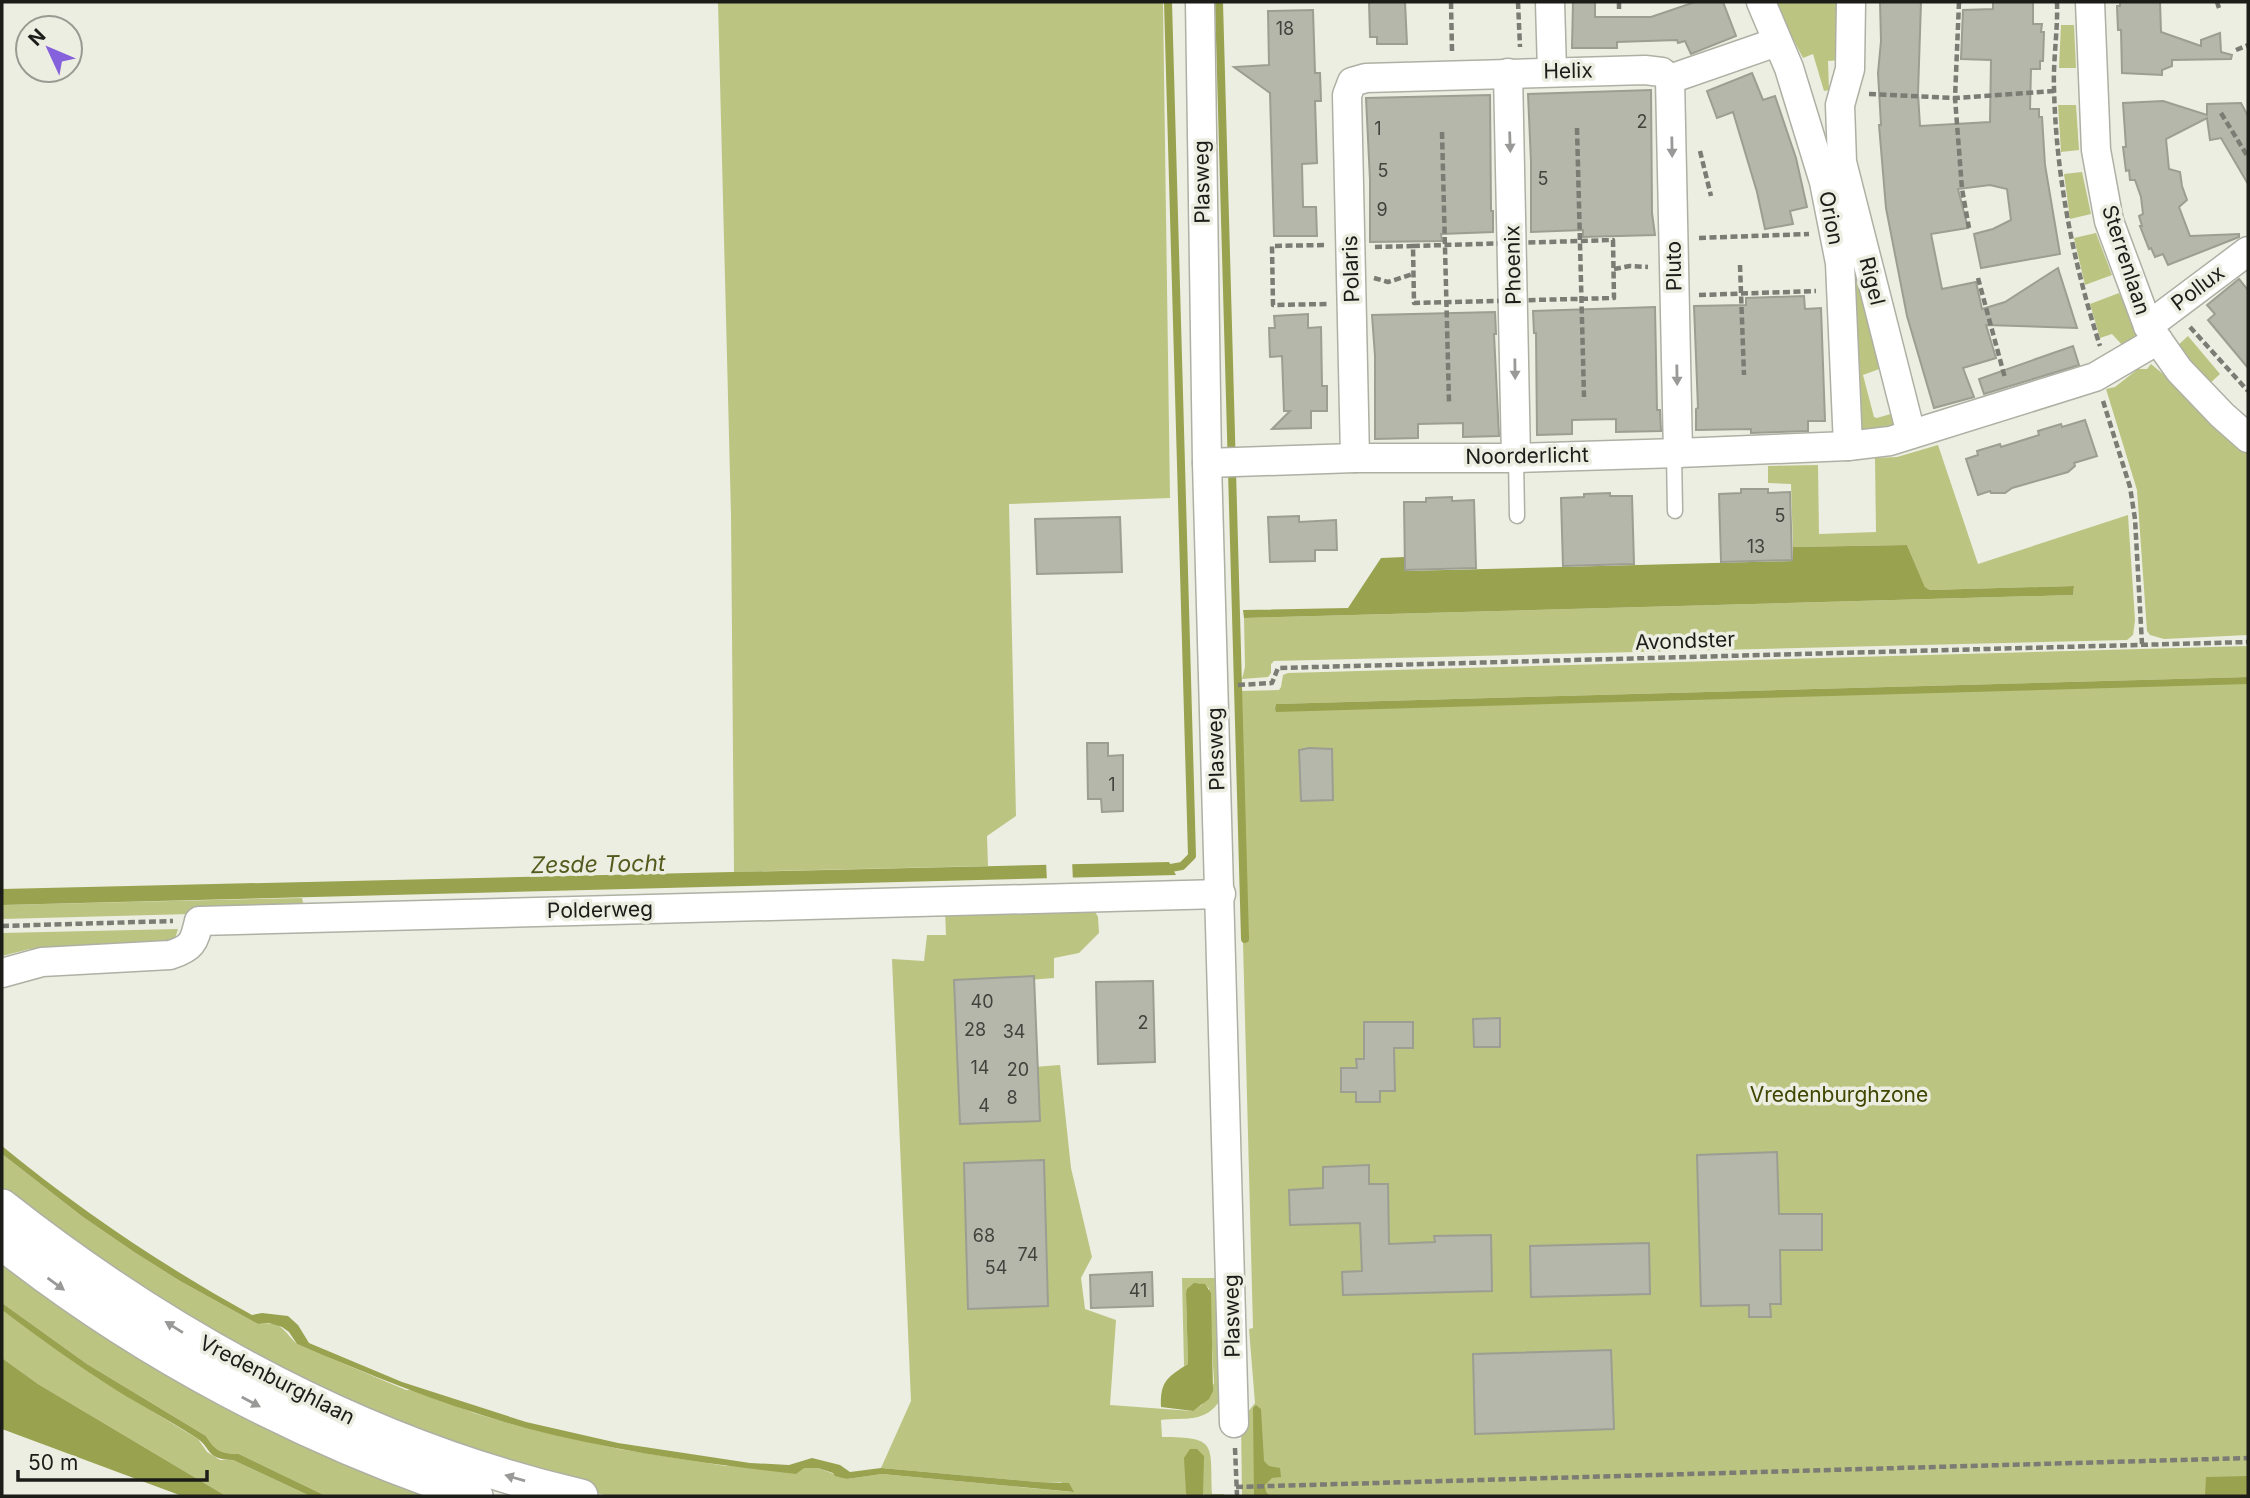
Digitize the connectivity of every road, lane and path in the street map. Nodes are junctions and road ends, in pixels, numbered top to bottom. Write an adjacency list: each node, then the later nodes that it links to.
1 (1200, 2): 55 (street, Plasweg)
2 (1451, 2): 17 (path)
3 (1518, 2): 16 (path)
4 (1550, 2): 15 (street)
5 (1619, 2): 11 (path)
6 (1761, 2): 12 (street, Orion)
7 (1852, 2): 21 (street, Rigel)
8 (1959, 2): 22 (path)
9 (2057, 2): 20 (path)
10 (2090, 2): 42 (street, Sterrenlaan)
11 (1619, 12)
12 (1777, 42): 18 (street); 28 (street, Orion)
13 (2248, 45): 14 (path)
14 (2236, 50)
15 (1552, 71): 16 (street, Helix); 18 (street, Helix)
16 (1514, 73): 17 (street, Helix); 54 (street, Phoenix, one-way to 54)
17 (1452, 74): 19 (street, Helix)
18 (1670, 79): 31 (street, Pluto, one-way to 31)
19 (1352, 82): 32 (street, Polaris)
20 (2054, 91): 22 (path); 43 (path)
21 (1843, 93): 22 (path); 49 (street, Rigel)
22 (1955, 98): 27 (path)
23 (2221, 113): 26 (path)
24 (1577, 128): 46 (path)
25 (1442, 132): 47 (path)
26 (2248, 158)
27 (1969, 228)
28 (1834, 234): 31 (path); 37 (street, Orion)
29 (1413, 246): 32 (path)
30 (2248, 251): 41 (street, Pollux)
31 (1674, 253): 34 (path); 39 (street, Pluto)
32 (1350, 255): 35 (path); 40 (street, Polaris); 40 (path)
33 (1740, 265): 38 (path)
34 (1614, 269)
35 (1413, 274)
36 (1978, 278): 48 (path)
37 (1842, 290): 38 (path); 51 (street, Orion)
38 (1741, 294): 39 (path); 44 (path)
39 (1675, 296): 52 (street, Pluto, one-way to 52)
40 (1352, 303): 53 (street, Polaris)
41 (2172, 307): 42 (street, Pollux); 45 (path)
42 (2153, 333): 43 (street); 50 (street, Sterrenlaan)
43 (2103, 373): 48 (street); 59 (path)
44 (1744, 374)
45 (2248, 391)
46 (1584, 397)
47 (1449, 402)
48 (2013, 402): 49 (street)
49 (1911, 434): 51 (street)
50 (2248, 438)
51 (1848, 446): 52 (street, Noorderlicht)
52 (1676, 453): 54 (street, Noorderlicht); 56 (lane)
53 (1355, 458): 54 (street, Noorderlicht); 55 (street, Noorderlicht)
54 (1516, 458): 57 (lane)
55 (1207, 463): 61 (street, Plasweg)
56 (1675, 511)
57 (1517, 516)
58 (2248, 642): 59 (path, Avondster)
59 (2142, 644): 60 (path, Avondster)
60 (1240, 685)
61 (1221, 894): 62 (street, Polderweg); 67 (street, Plasweg)
62 (199, 921): 63 (path); 64 (street)
63 (2, 926)
64 (2, 973)
65 (2, 1206): 71 (street, Vredenburghlaan, one-way to 65)
66 (2, 1243): 70 (street, Vredenburghlaan, one-way to 70)
67 (1234, 1423): 69 (path)
68 (2248, 1458): 69 (path)
69 (1236, 1487): 72 (path)
70 (476, 1496)
71 (581, 1496)
72 (1237, 1496)

